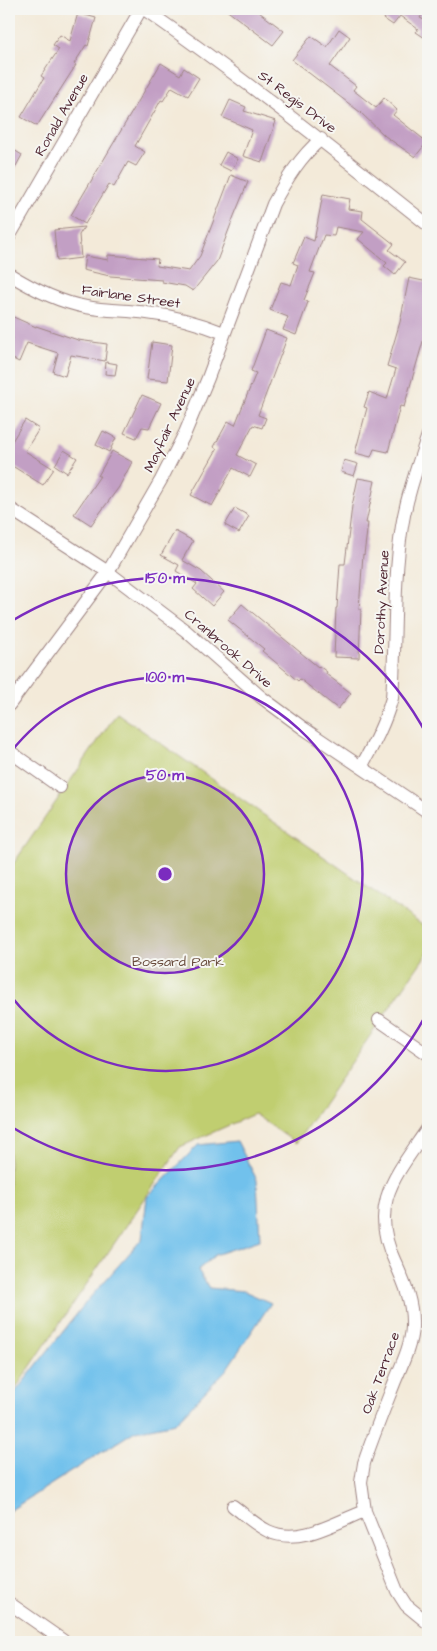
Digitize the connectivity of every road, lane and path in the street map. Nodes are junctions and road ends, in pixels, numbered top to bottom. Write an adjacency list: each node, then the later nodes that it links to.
1 (142, 9): 2 (street, St Regis Drive); 4 (street, Ronald Avenue)
2 (320, 139): 3 (street, St Regis Drive); 6 (street, Mayfair Avenue)
3 (428, 225)
4 (9, 236)
5 (9, 274): 6 (street, Fairlane Street)
6 (224, 333): 9 (street, Mayfair Avenue)
7 (428, 435): 12 (street, Dorothy Avenue)
8 (9, 508): 9 (street, Cranbrook Drive)
9 (108, 572): 10 (street, Mayfair Avenue); 12 (street, Cranbrook Drive)
10 (9, 706)
11 (9, 751): 13 (street)
12 (361, 767): 14 (street, Cranbrook Drive)
13 (60, 787)
14 (428, 812)
15 (379, 1020): 16 (street)
16 (428, 1054)
17 (428, 1128): 19 (street, Oak Terrace)
18 (232, 1506): 19 (street)
19 (365, 1511): 21 (street, Oak Terrace)
20 (9, 1603): 22 (street)
21 (428, 1623)
22 (65, 1642)

